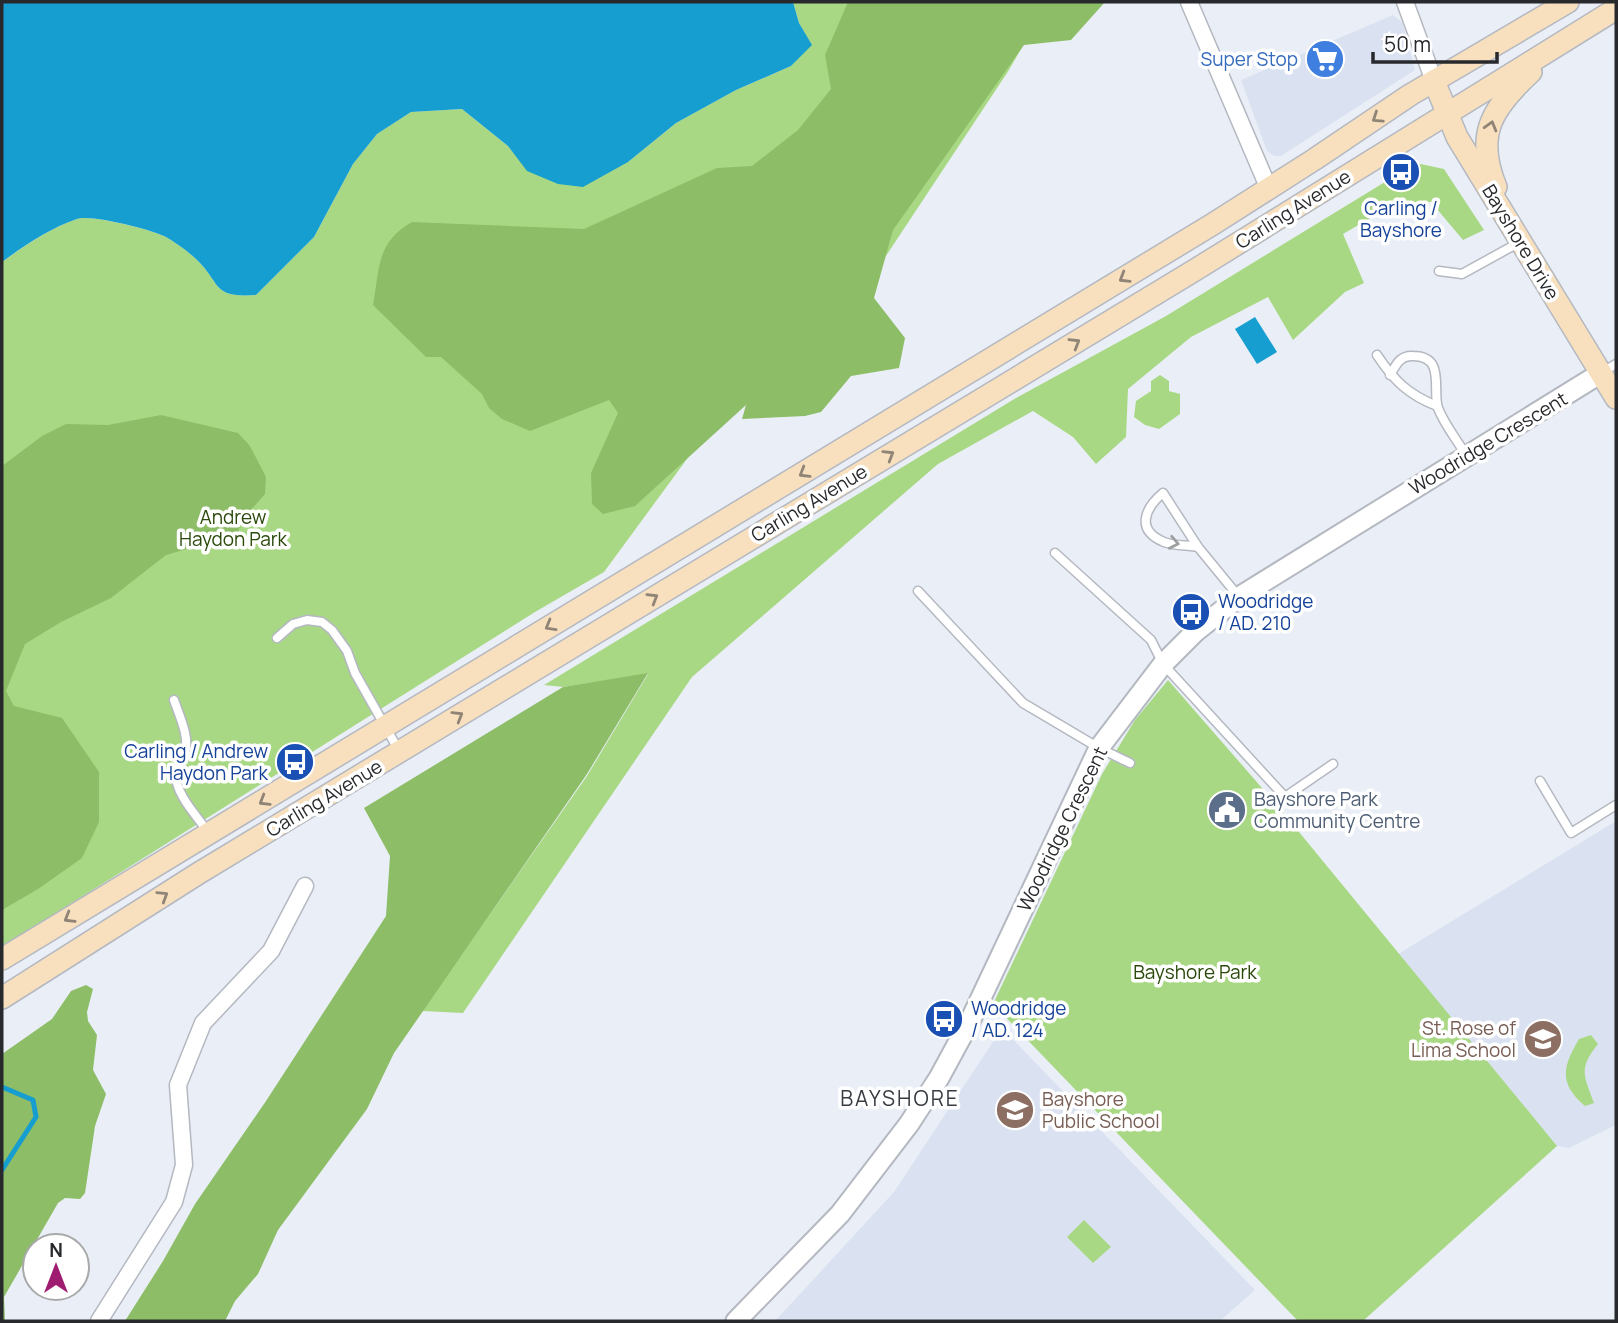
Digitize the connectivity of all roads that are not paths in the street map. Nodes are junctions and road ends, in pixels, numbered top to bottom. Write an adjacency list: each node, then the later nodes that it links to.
1 (1189, 2): 8 (street)
2 (1405, 2): 6 (street)
3 (1569, 2): 6 (main road, Carling Avenue)
4 (1616, 9): 5 (main road, Carling Avenue)
5 (1565, 41): 7 (main road, Carling Avenue); 9 (main road, one-way to 5)
6 (1434, 81): 7 (main road, Bayshore Drive); 8 (main road, Carling Avenue, one-way to 8)
7 (1446, 115): 9 (main road, Bayshore Drive); 11 (main road, Carling Avenue)
8 (1269, 189): 10 (main road, Carling Avenue)
9 (1519, 239): 12 (lane); 14 (main road, Bayshore Drive)
10 (1183, 243): 11 (main road); 26 (main road, Carling Avenue, one-way to 26)
11 (1195, 270): 28 (main road, Carling Avenue, one-way to 11)
12 (1439, 271)
13 (1377, 355): 15 (lane)
14 (1609, 369): 16 (main road, Bayshore Drive); 18 (street, Woodridge Crescent)
15 (1390, 375): 17 (lane); 17 (lane)
16 (1616, 398)
17 (1437, 406): 18 (lane)
18 (1466, 455): 22 (street, Woodridge Crescent)
19 (1198, 547): 19 (lane, one-way to 19); 22 (lane)
20 (1055, 553): 24 (lane)
21 (918, 591): 27 (lane)
22 (1239, 597): 24 (street, Woodridge Crescent)
23 (277, 638): 26 (lane)
24 (1163, 664): 27 (street, Woodridge Crescent); 30 (lane)
25 (174, 700): 33 (lane)
26 (385, 727): 28 (lane); 33 (main road, Carling Avenue, one-way to 33)
27 (1099, 748): 29 (lane); 38 (street, Woodridge Crescent)
28 (400, 752): 36 (main road, Carling Avenue, one-way to 28)
29 (1130, 762)
30 (1333, 764)
31 (1540, 781): 32 (lane)
32 (1616, 806)
33 (208, 834): 35 (main road, Carling Avenue, one-way to 35)
34 (305, 886): 37 (street)
35 (2, 959)
36 (2, 998)
37 (99, 1321)
38 (736, 1321)

